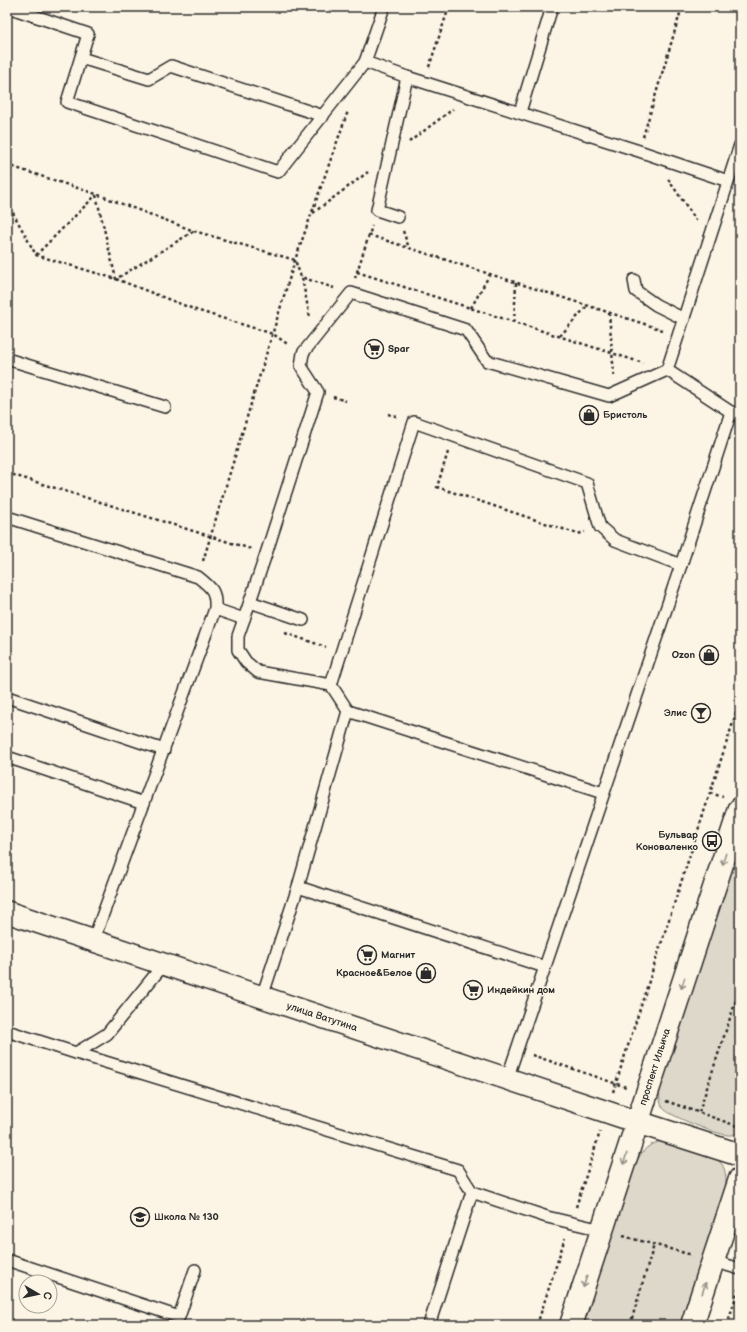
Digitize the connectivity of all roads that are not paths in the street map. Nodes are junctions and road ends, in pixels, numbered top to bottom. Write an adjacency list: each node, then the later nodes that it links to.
1 (8, 7): 4 (lane)
2 (384, 7): 5 (lane)
3 (552, 7): 7 (lane)
4 (81, 58): 8 (lane); 8 (lane)
5 (365, 62): 6 (lane); 8 (lane)
6 (407, 77): 7 (lane); 11 (lane)
7 (520, 112): 10 (lane)
8 (323, 116)
9 (740, 145): 10 (lane)
10 (728, 181): 13 (lane)
11 (398, 217)
12 (634, 280): 13 (lane)
13 (684, 319): 15 (lane)
14 (7, 359): 16 (lane)
15 (667, 370): 17 (lane); 20 (lane)
16 (164, 407)
17 (735, 413): 19 (lane)
18 (7, 517): 21 (lane)
19 (681, 564): 24 (lane); 29 (lane)
20 (250, 602): 22 (lane); 23 (lane)
21 (215, 609): 22 (lane); 27 (lane)
22 (244, 619): 24 (lane)
23 (303, 620)
24 (330, 685): 26 (lane)
25 (7, 696): 27 (lane)
26 (348, 711): 29 (lane); 32 (lane)
27 (164, 750): 30 (lane)
28 (7, 757): 30 (lane)
29 (603, 793): 36 (lane)
30 (144, 803): 34 (lane)
31 (735, 804): 41 (street, проспект Ильича, one-way to 41)
32 (298, 887): 36 (lane); 37 (lane)
33 (7, 912): 34 (street, улица Ватутина)
34 (93, 941): 35 (street, улица Ватутина)
35 (164, 964): 37 (street, улица Ватутина); 39 (lane)
36 (545, 967): 40 (lane)
37 (262, 997): 40 (street, улица Ватутина)
38 (7, 1031): 39 (lane)
39 (76, 1053): 44 (lane)
40 (507, 1079): 41 (street, улица Ватутина)
41 (637, 1122): 42 (street); 45 (street, проспект Ильича, one-way to 45)
42 (740, 1155)
43 (740, 1179): 46 (street)
44 (472, 1192): 45 (lane); 50 (lane)
45 (611, 1232): 51 (street, проспект Ильича, one-way to 51)
46 (704, 1259): 48 (lane); 52 (street, one-way to 46)
47 (7, 1260): 49 (lane)
48 (740, 1269)
49 (195, 1270)
50 (429, 1325)
51 (571, 1325)
52 (692, 1325)

